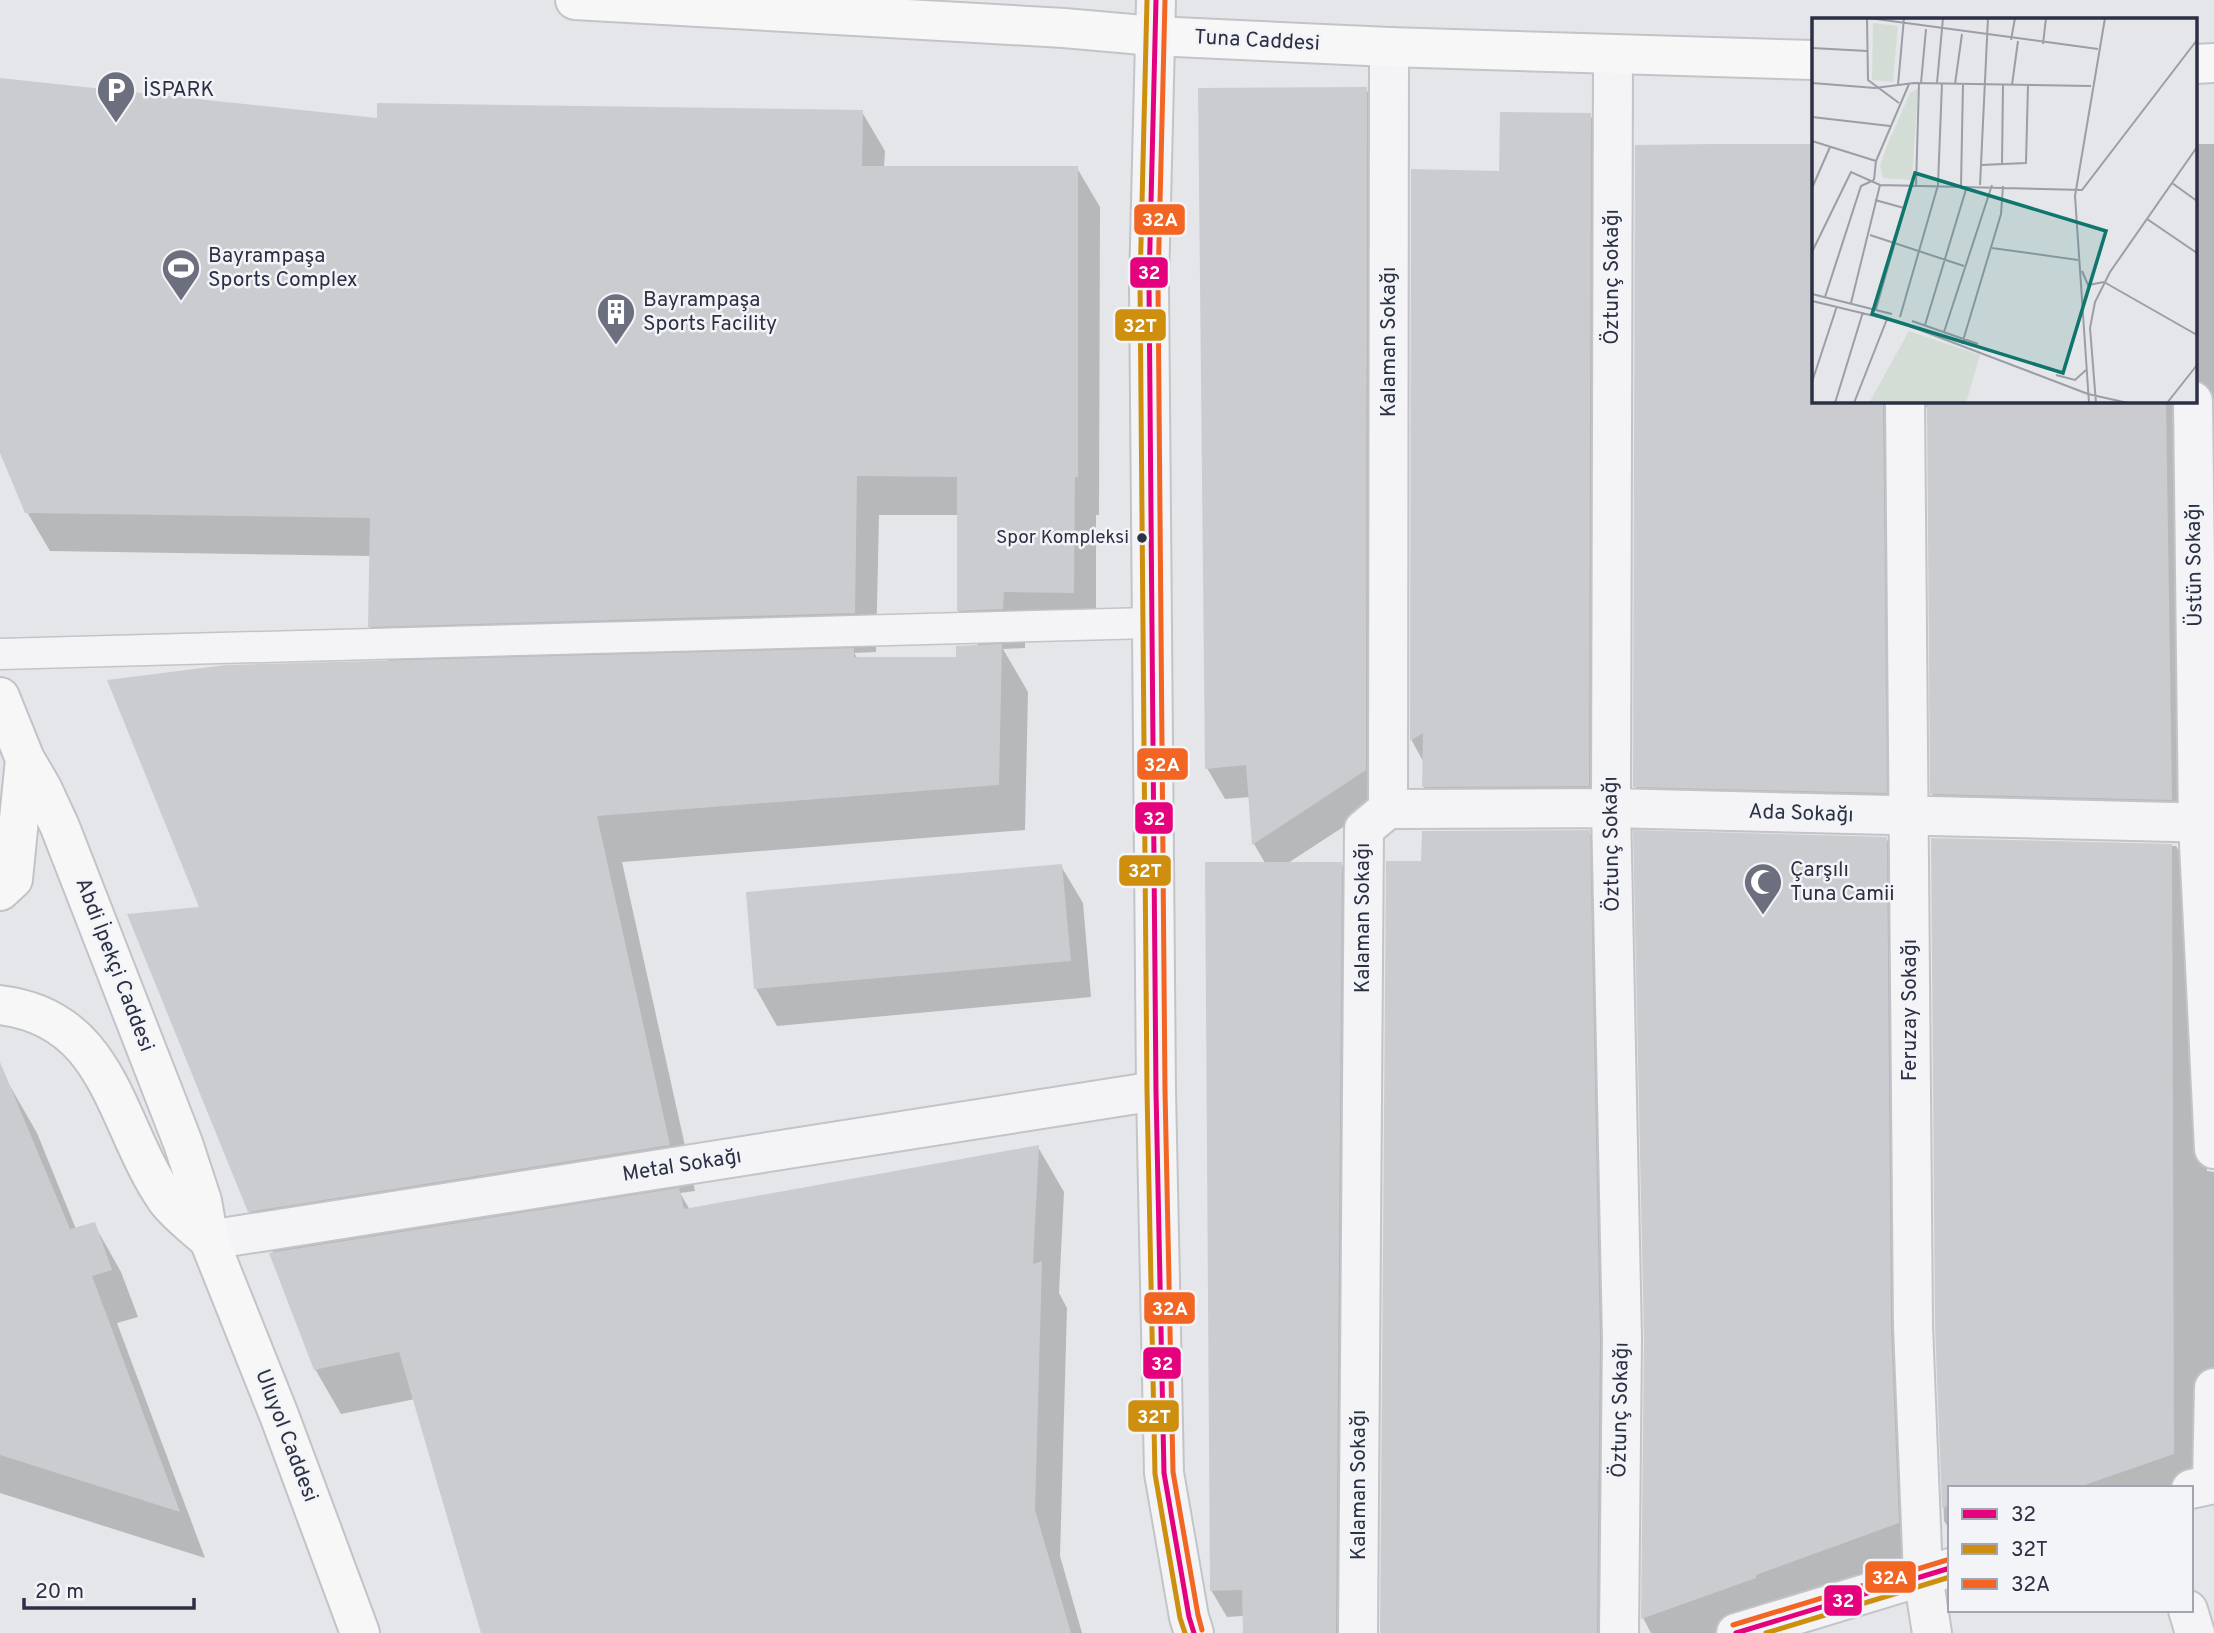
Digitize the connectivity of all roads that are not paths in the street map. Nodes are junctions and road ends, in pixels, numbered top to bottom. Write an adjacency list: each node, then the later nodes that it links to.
1 (575, 0): 2 (main road, Tuna Caddesi)
2 (1155, 18): 3 (main road, Tuna Caddesi); 10 (street)
3 (1389, 47): 4 (main road, Tuna Caddesi); 15 (street, Kalaman Sokağı)
4 (1613, 54): 5 (main road, Tuna Caddesi); 14 (street, Öztunç Sokağı)
5 (1812, 60)
6 (2214, 63): 7 (main road)
7 (2196, 64)
8 (1905, 402): 16 (street, Feruzay Sokağı)
9 (2193, 402): 17 (street, Üstün Sokağı)
10 (1150, 623): 11 (lane); 20 (street)
11 (0, 654)
12 (0, 697): 13 (main road, Abdi İpekçi Caddesi)
13 (25, 759): 18 (main road); 22 (main road, Abdi İpekçi Caddesi)
14 (1611, 808): 15 (street, Ada Sokağı); 16 (street, Ada Sokağı); 30 (street, Öztunç Sokağı)
15 (1388, 809): 29 (street, Kalaman Sokağı)
16 (1909, 817): 17 (street, Ada Sokağı); 25 (street, Feruzay Sokağı)
17 (2206, 823): 21 (street, Üstün Sokağı)
18 (0, 891)
19 (0, 1005): 22 (main road)
20 (1156, 1091): 22 (street, Metal Sokağı); 28 (street)
21 (2214, 1149)
22 (209, 1240): 27 (main road, Uluyol Caddesi)
23 (2214, 1388): 24 (street)
24 (2206, 1486)
25 (1936, 1572): 31 (street); 32 (street, Feruzay Sokağı)
26 (2189, 1612): 33 (street)
27 (360, 1633)
28 (1194, 1633)
29 (1358, 1633)
30 (1619, 1633)
31 (1736, 1633)
32 (1932, 1633)
33 (2195, 1633)

